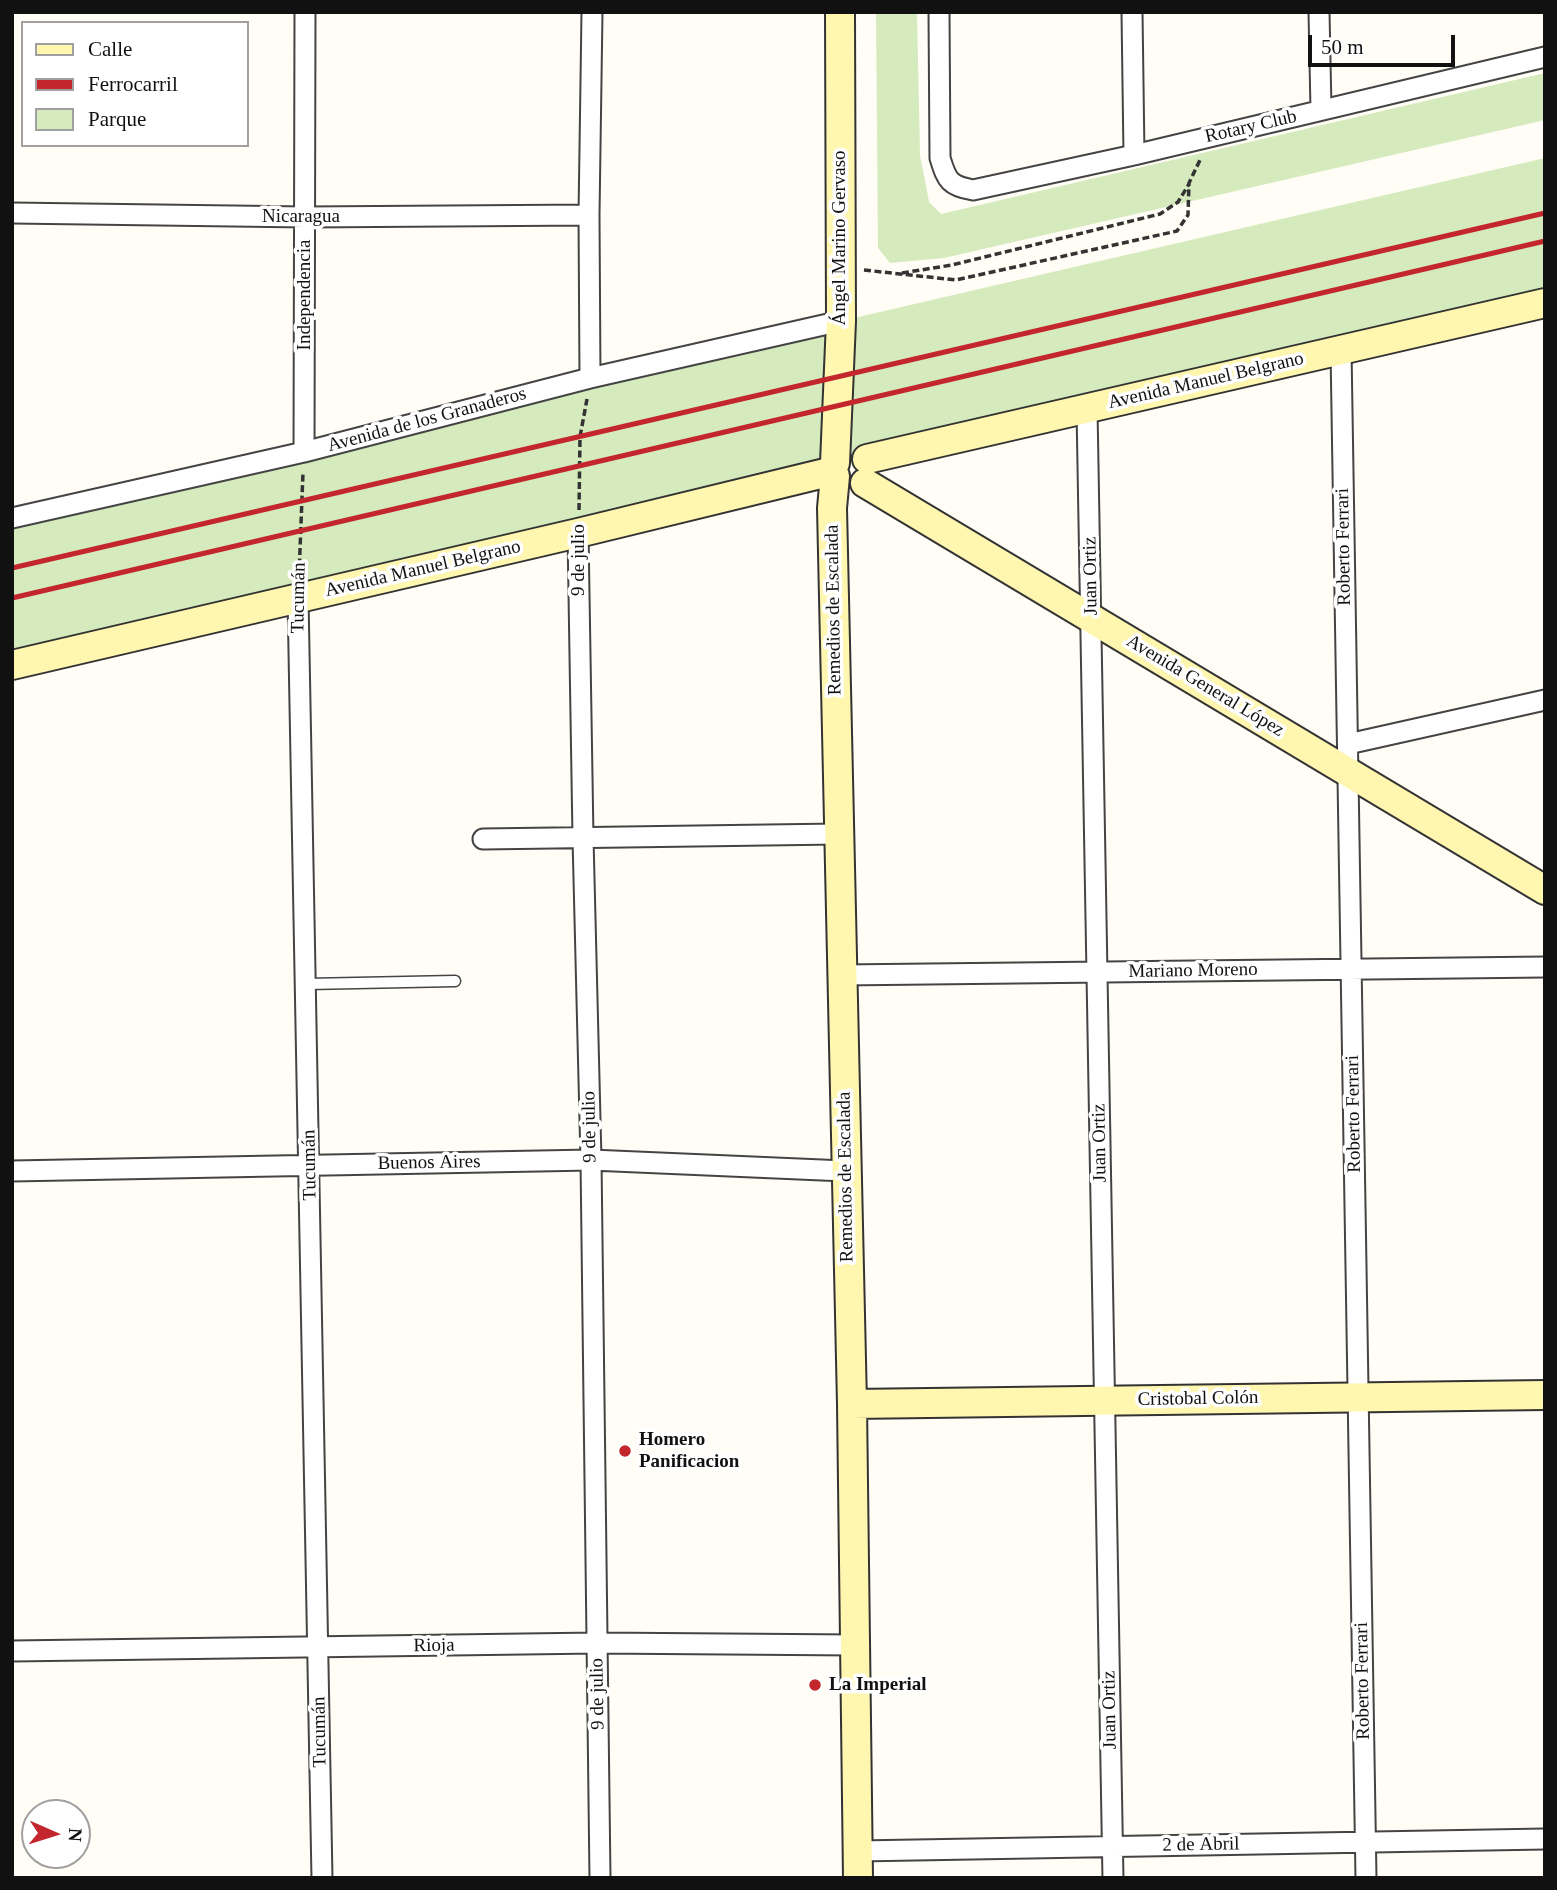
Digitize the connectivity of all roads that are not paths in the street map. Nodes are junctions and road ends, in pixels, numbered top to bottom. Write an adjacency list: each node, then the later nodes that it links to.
1 (305, 12): 12 (street, Independencia)
2 (592, 12): 11 (street)
3 (840, 12): 14 (main road, Ángel Marino Gervaso)
4 (939, 12): 9 (street, Rotary Club)
5 (1132, 12): 9 (street)
6 (1319, 12): 8 (street)
7 (1545, 57): 8 (street, Rotary Club)
8 (1321, 110): 9 (street, Rotary Club)
9 (1134, 155)
10 (12, 213): 12 (street, Nicaragua)
11 (589, 215): 12 (street, Nicaragua); 16 (street)
12 (306, 217): 18 (street, Independencia)
13 (1545, 303): 15 (main road, Avenida Manuel Belgrano)
14 (841, 321): 16 (street, Avenida de los Granaderos); 19 (main road, Ángel Marino Gervaso)
15 (1341, 350): 17 (main road, Avenida Manuel Belgrano); 27 (street, Roberto Ferrari)
16 (590, 377): 18 (street, Avenida de los Granaderos)
17 (1087, 408): 20 (main road, Avenida Manuel Belgrano); 24 (street, Juan Ortiz)
18 (304, 452): 21 (street, Avenida de los Granaderos)
19 (834, 470): 20 (main road); 22 (main road, Avenida Manuel Belgrano); 29 (main road, Remedios de Escalada)
20 (866, 471): 24 (main road, Avenida General López)
21 (12, 518)
22 (578, 533): 23 (main road, Avenida Manuel Belgrano); 30 (street, 9 de julio)
23 (298, 598): 25 (main road, Avenida Manuel Belgrano); 38 (street, Tucumán)
24 (1092, 617): 28 (main road, Avenida General López); 35 (street, Juan Ortiz)
25 (12, 665)
26 (1545, 700): 27 (street)
27 (1348, 744): 28 (street, Roberto Ferrari)
28 (1348, 772): 32 (main road, Avenida General López); 34 (street, Roberto Ferrari)
29 (838, 834): 30 (street); 36 (main road, Remedios de Escalada)
30 (583, 838): 31 (street); 39 (street, 9 de julio)
31 (483, 839)
32 (1545, 890)
33 (1545, 967): 34 (street, Mariano Moreno)
34 (1351, 969): 35 (street, Mariano Moreno); 44 (street, Roberto Ferrari)
35 (1098, 972): 36 (street, Mariano Moreno); 45 (street, Juan Ortiz)
36 (841, 975): 42 (main road, Remedios de Escalada)
37 (455, 981): 38 (lane)
38 (307, 984): 40 (street, Tucumán)
39 (591, 1160): 40 (street, Buenos Aires); 42 (street, Buenos Aires); 47 (street, 9 de julio)
40 (310, 1166): 41 (street, Buenos Aires); 49 (street, Tucumán)
41 (12, 1171)
42 (845, 1171): 46 (main road, Remedios de Escalada)
43 (1545, 1395): 44 (main road, Cristobal Colón)
44 (1359, 1397): 45 (main road, Cristobal Colón); 52 (street, Roberto Ferrari)
45 (1105, 1400): 46 (main road, Cristobal Colón); 53 (street, Juan Ortiz)
46 (852, 1404): 48 (main road, Remedios de Escalada)
47 (597, 1643): 48 (street, Rioja); 49 (street, Rioja); 56 (street, 9 de julio)
48 (855, 1645): 54 (main road, Remedios de Escalada)
49 (319, 1648): 50 (street, Rioja); 55 (street, Tucumán)
50 (12, 1651)
51 (1545, 1839): 52 (street, 2 de Abril)
52 (1366, 1842): 53 (street, 2 de Abril); 58 (street, Roberto Ferrari)
53 (1112, 1847): 54 (street, 2 de Abril); 57 (street, Juan Ortiz)
54 (858, 1864)
55 (322, 1878)
56 (600, 1878)
57 (1113, 1878)
58 (1366, 1878)

